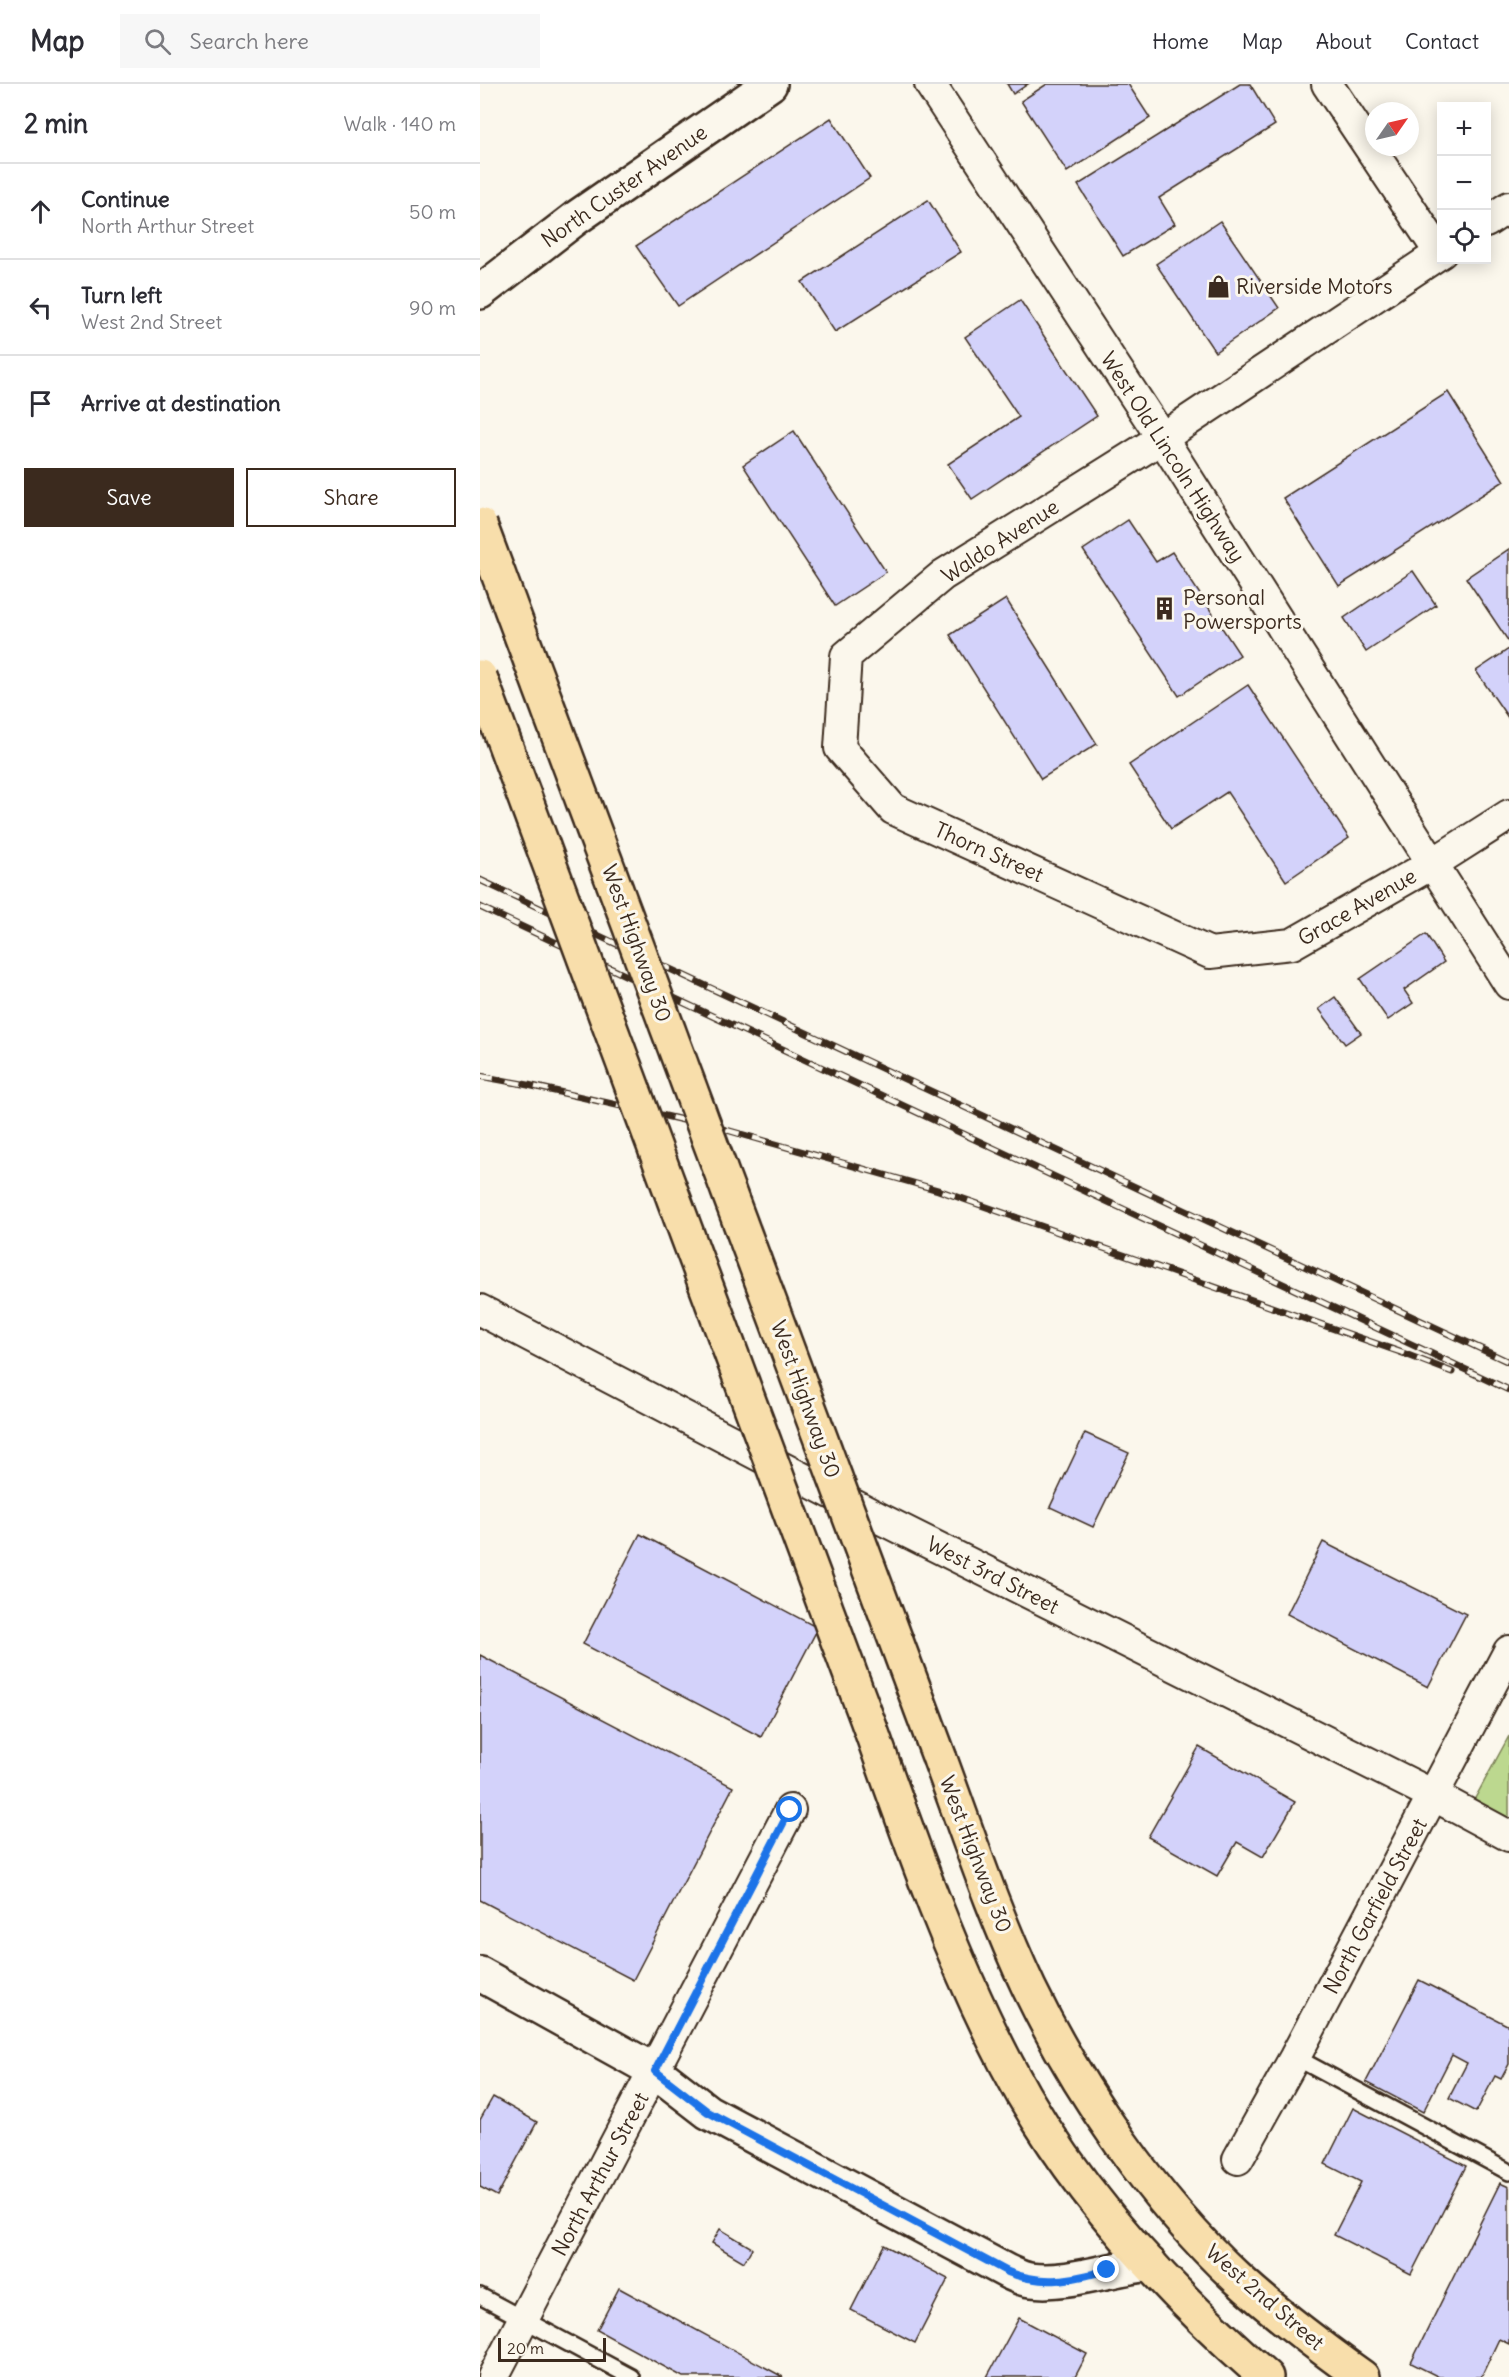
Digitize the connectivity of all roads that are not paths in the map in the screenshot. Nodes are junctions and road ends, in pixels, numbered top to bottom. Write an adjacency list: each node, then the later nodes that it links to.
1 (770, 84): 8 (street, North Custer Avenue)
2 (930, 84): 9 (street, West Old Lincoln Highway)
3 (1327, 84): 6 (street)
4 (1509, 207): 5 (street)
5 (1491, 219)
6 (1437, 247)
7 (1437, 256): 9 (street, Waldo Avenue)
8 (480, 292)
9 (1162, 438): 11 (street, Waldo Avenue); 14 (street, West Old Lincoln Highway)
10 (480, 525): 27 (highway, West Highway 30, bridge)
11 (846, 656): 15 (street, Thorn Street)
12 (480, 677): 28 (highway, bridge)
13 (1509, 815): 14 (street, Grace Avenue)
14 (1432, 864): 15 (street, Grace Avenue); 16 (street, West Old Lincoln Highway)
15 (1244, 949)
16 (1509, 984)
17 (480, 1310): 19 (street, West 3rd Street)
18 (1509, 1651): 19 (street, North Garfield Street)
19 (1433, 1795): 21 (street, West 3rd Street); 23 (street, North Garfield Street)
20 (790, 1810): 24 (street, North Arthur Street)
21 (1509, 1836)
22 (480, 1974): 24 (street)
23 (1294, 2057): 25 (street, North Garfield Street); 26 (lane)
24 (655, 2071): 28 (street); 30 (street, North Arthur Street)
25 (1238, 2160)
26 (1509, 2172)
27 (1198, 2237): 34 (highway, West 2nd Street)
28 (1150, 2264): 33 (highway)
29 (480, 2296): 30 (lane)
30 (523, 2319): 31 (street, North Arthur Street); 32 (lane)
31 (493, 2377)
32 (631, 2377)
33 (1266, 2377)
34 (1362, 2377)

